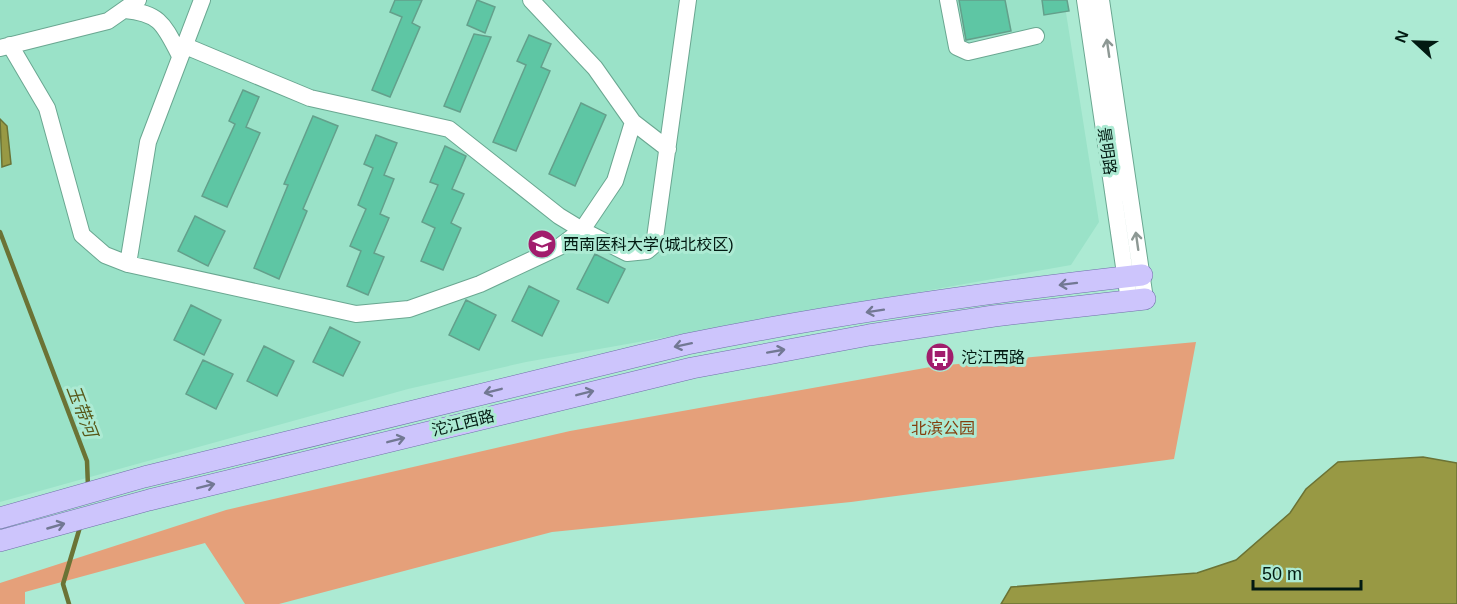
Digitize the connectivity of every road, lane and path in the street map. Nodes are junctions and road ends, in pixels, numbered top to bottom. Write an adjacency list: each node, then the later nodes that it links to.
1 (202, 0): 10 (street)
2 (531, 0): 11 (street)
3 (688, 0): 12 (street)
4 (948, 0): 8 (street)
5 (1085, 0): 15 (street, 景明路)
6 (1101, 0): 15 (street, 景明路, one-way to 6)
7 (132, 5): 9 (street); 10 (street)
8 (1036, 36)
9 (5, 47): 14 (street)
10 (181, 50): 13 (street); 14 (street)
11 (633, 122): 12 (street); 13 (street)
12 (668, 149): 13 (street)
13 (582, 230): 14 (street)
14 (128, 264)
15 (1134, 276): 16 (street, 景明路); 17 (main road, 沱江西路, one-way to 17)
16 (1137, 300): 18 (main road, 沱江西路, one-way to 16)
17 (0, 518)
18 (0, 542)

